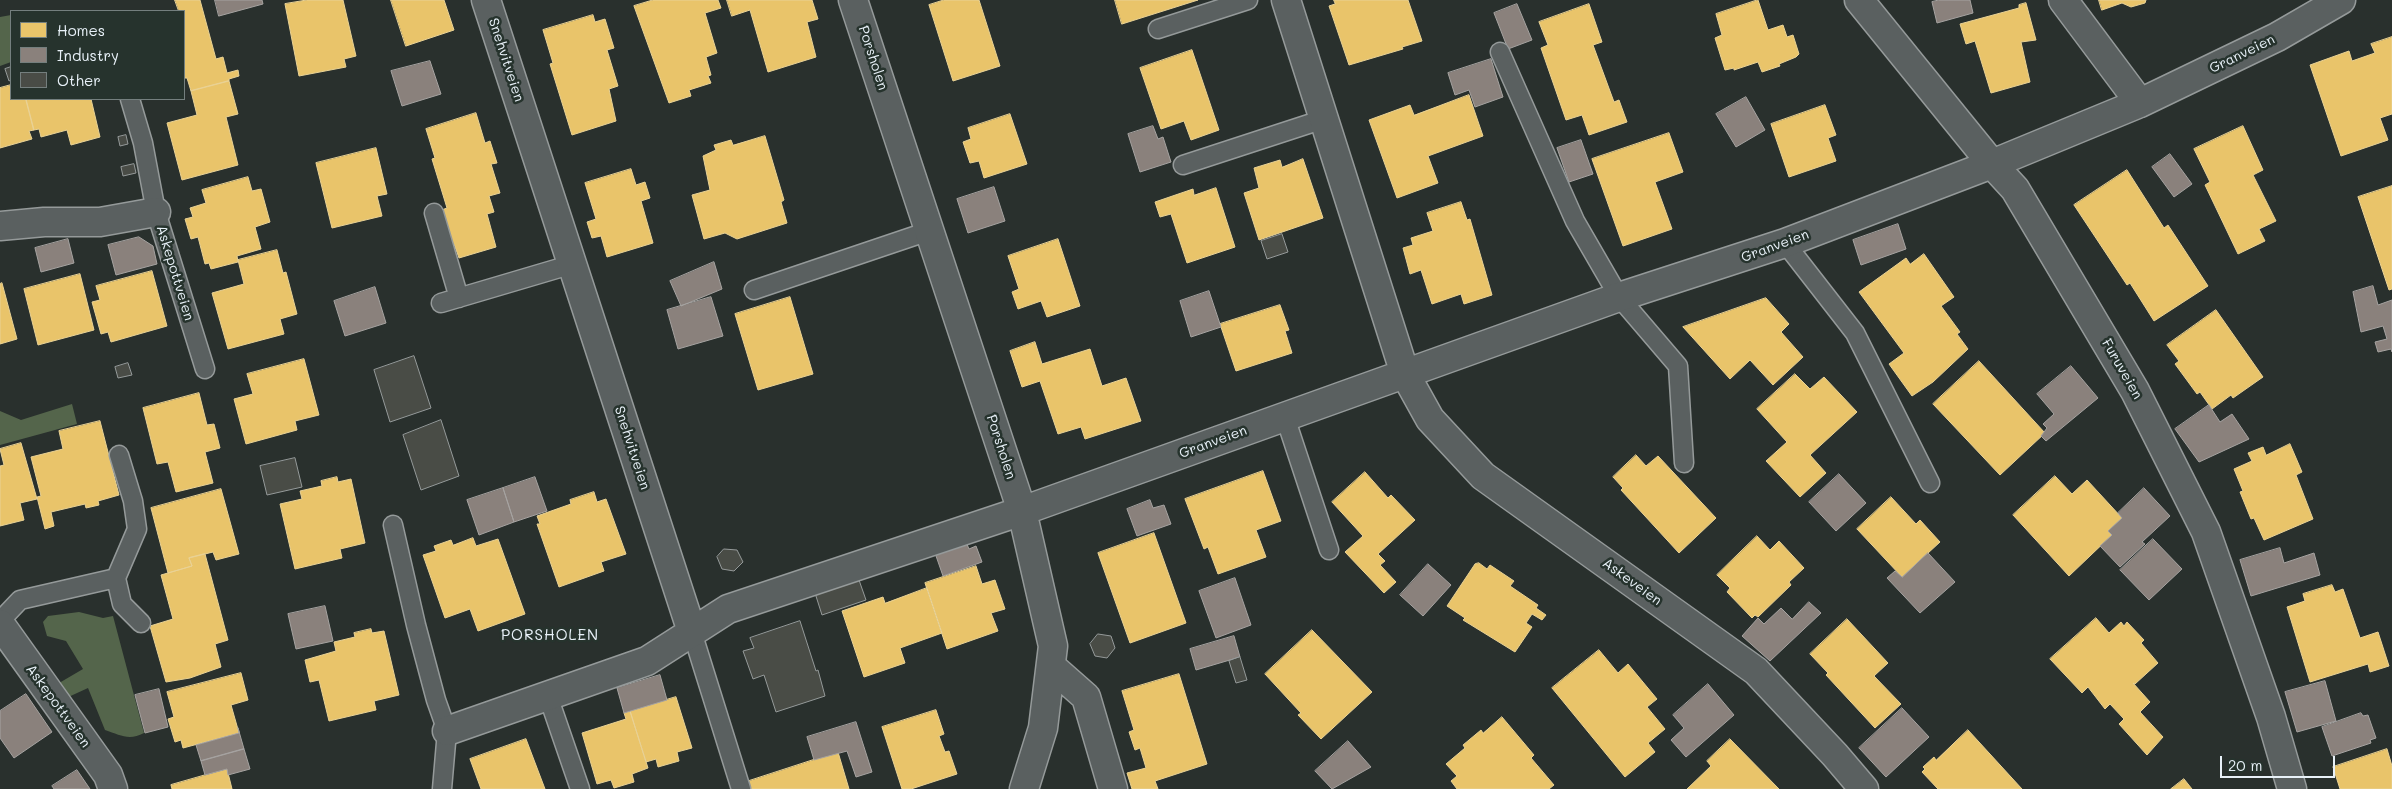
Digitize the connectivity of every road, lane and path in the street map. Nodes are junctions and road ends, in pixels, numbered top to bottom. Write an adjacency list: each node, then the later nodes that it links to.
1 (486, 0): 20 (street, Snehvitveien)
2 (853, 0): 18 (street, Porsholen)
3 (1248, 0): 8 (lane)
4 (1286, 0): 12 (street)
5 (1859, 0): 13 (street, Furuveien)
6 (2063, 0): 11 (street)
7 (2341, 0): 11 (street, Granveien)
8 (1158, 29)
9 (1500, 52): 22 (lane)
10 (130, 100): 15 (lane)
11 (2140, 103): 13 (street, Granveien)
12 (1324, 120): 14 (lane); 26 (street)
13 (1992, 164): 19 (street, Granveien); 48 (street, Furuveien)
14 (1183, 165)
15 (156, 212): 17 (street, Askepottveien); 25 (lane, Askepottveien)
16 (434, 213): 23 (lane)
17 (0, 226)
18 (929, 230): 21 (lane); 31 (street, Porsholen)
19 (1785, 243): 22 (street, Granveien); 30 (lane)
20 (572, 264): 23 (lane); 37 (street, Snehvitveien)
21 (754, 290)
22 (1619, 297): 26 (street, Granveien); 29 (lane)
23 (459, 298): 24 (lane)
24 (441, 303)
25 (205, 369)
26 (1405, 374): 27 (street, Granveien); 47 (street, Askeveien)
27 (1285, 417): 31 (street, Granveien); 33 (lane)
28 (119, 455): 34 (lane)
29 (1684, 462)
30 (1930, 483)
31 (1022, 511): 37 (street); 38 (street, Porsholen)
32 (393, 526): 40 (lane)
33 (1329, 550)
34 (116, 578): 35 (lane, Askepottveien); 36 (lane)
35 (0, 622): 41 (street, Askepottveien)
36 (141, 623)
37 (692, 632): 39 (street); 44 (lane)
38 (1052, 667): 45 (street, Porsholen); 46 (street)
39 (548, 696): 40 (street); 43 (lane)
40 (447, 731): 42 (lane)
41 (113, 789)
42 (442, 789)
43 (580, 789)
44 (741, 789)
45 (1024, 789)
46 (1113, 789)
47 (1864, 789)
48 (2292, 789)

